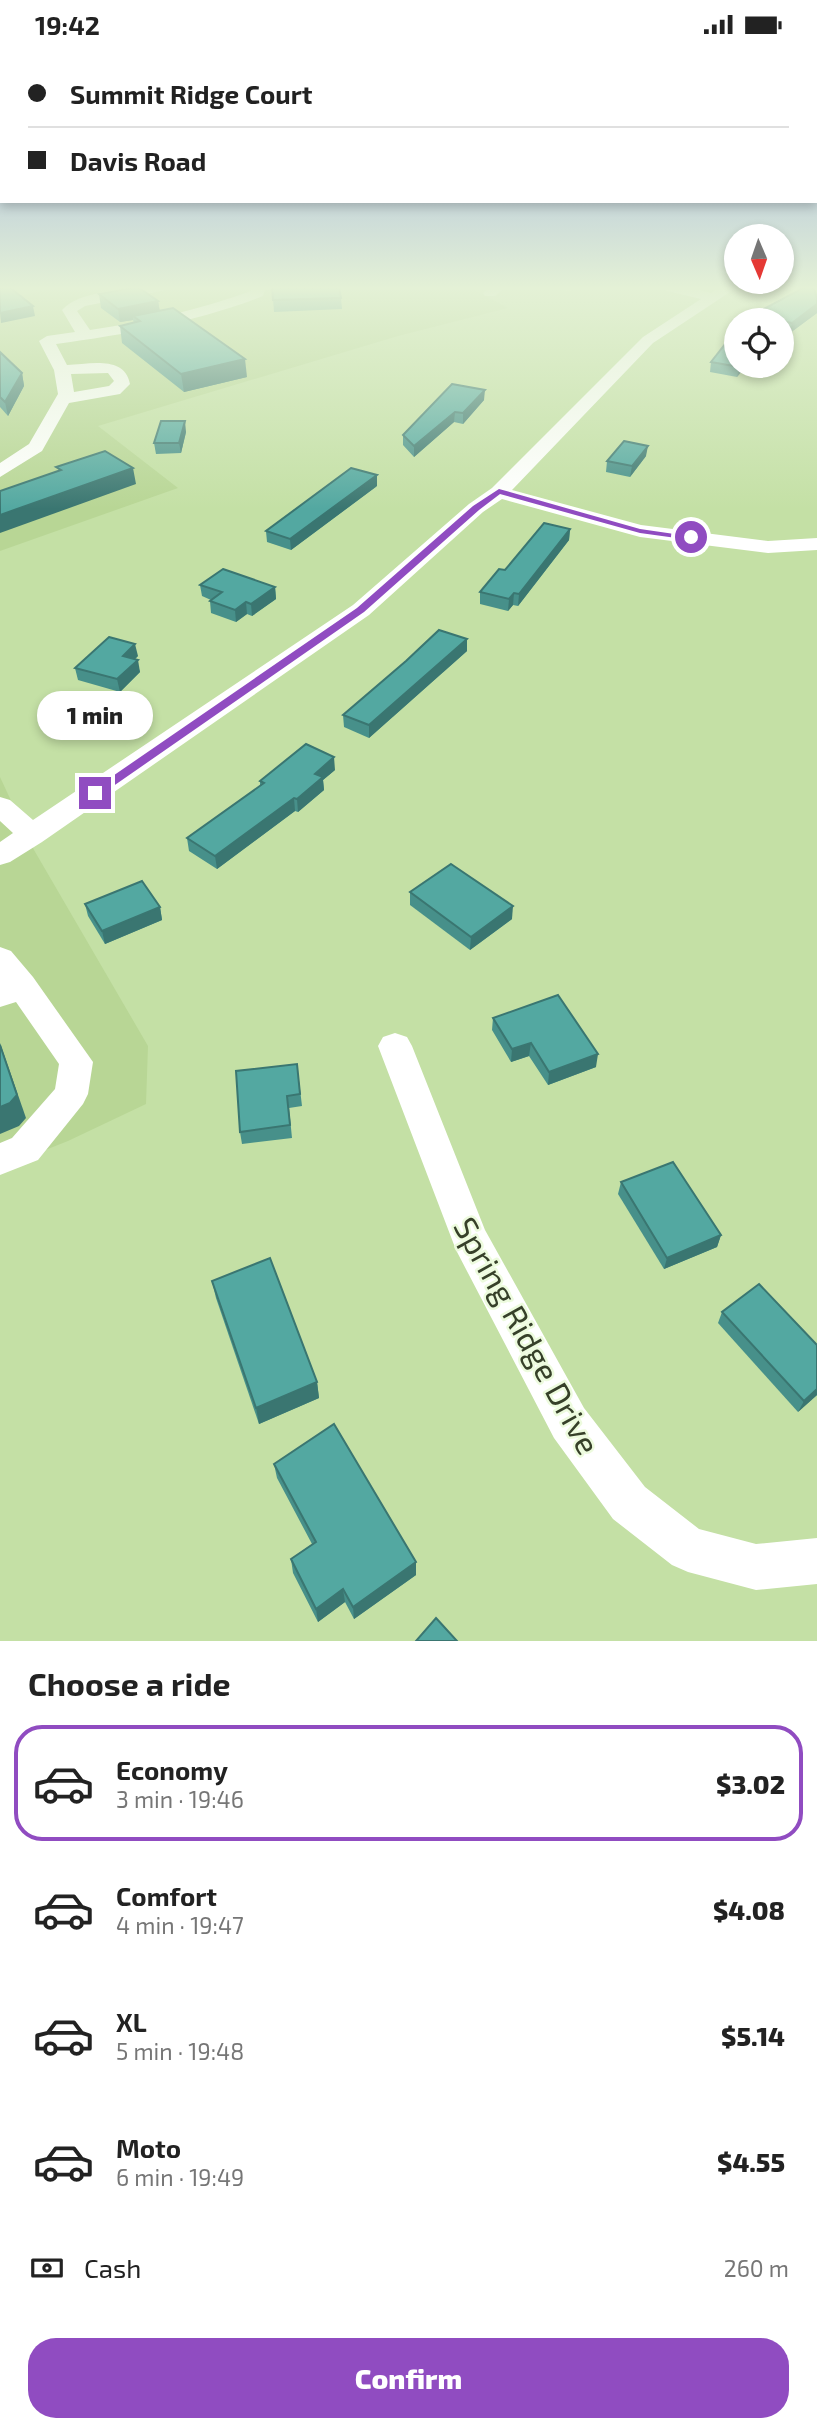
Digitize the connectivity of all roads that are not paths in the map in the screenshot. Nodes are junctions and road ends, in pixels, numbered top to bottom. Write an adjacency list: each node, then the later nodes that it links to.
1 (57, 360): 3 (street)
2 (628, 360): 6 (street)
3 (62, 370): 4 (street); 4 (street)
4 (63, 399): 5 (street)
5 (0, 471)
6 (499, 492): 7 (street); 9 (street)
7 (817, 544)
8 (0, 806): 9 (street)
9 (32, 835): 10 (street)
10 (0, 855)
11 (0, 959): 12 (street)
12 (11, 991): 14 (street)
13 (395, 1046): 16 (street, Spring Ridge Drive)
14 (16, 1141): 15 (street)
15 (0, 1159)
16 (817, 1561)

